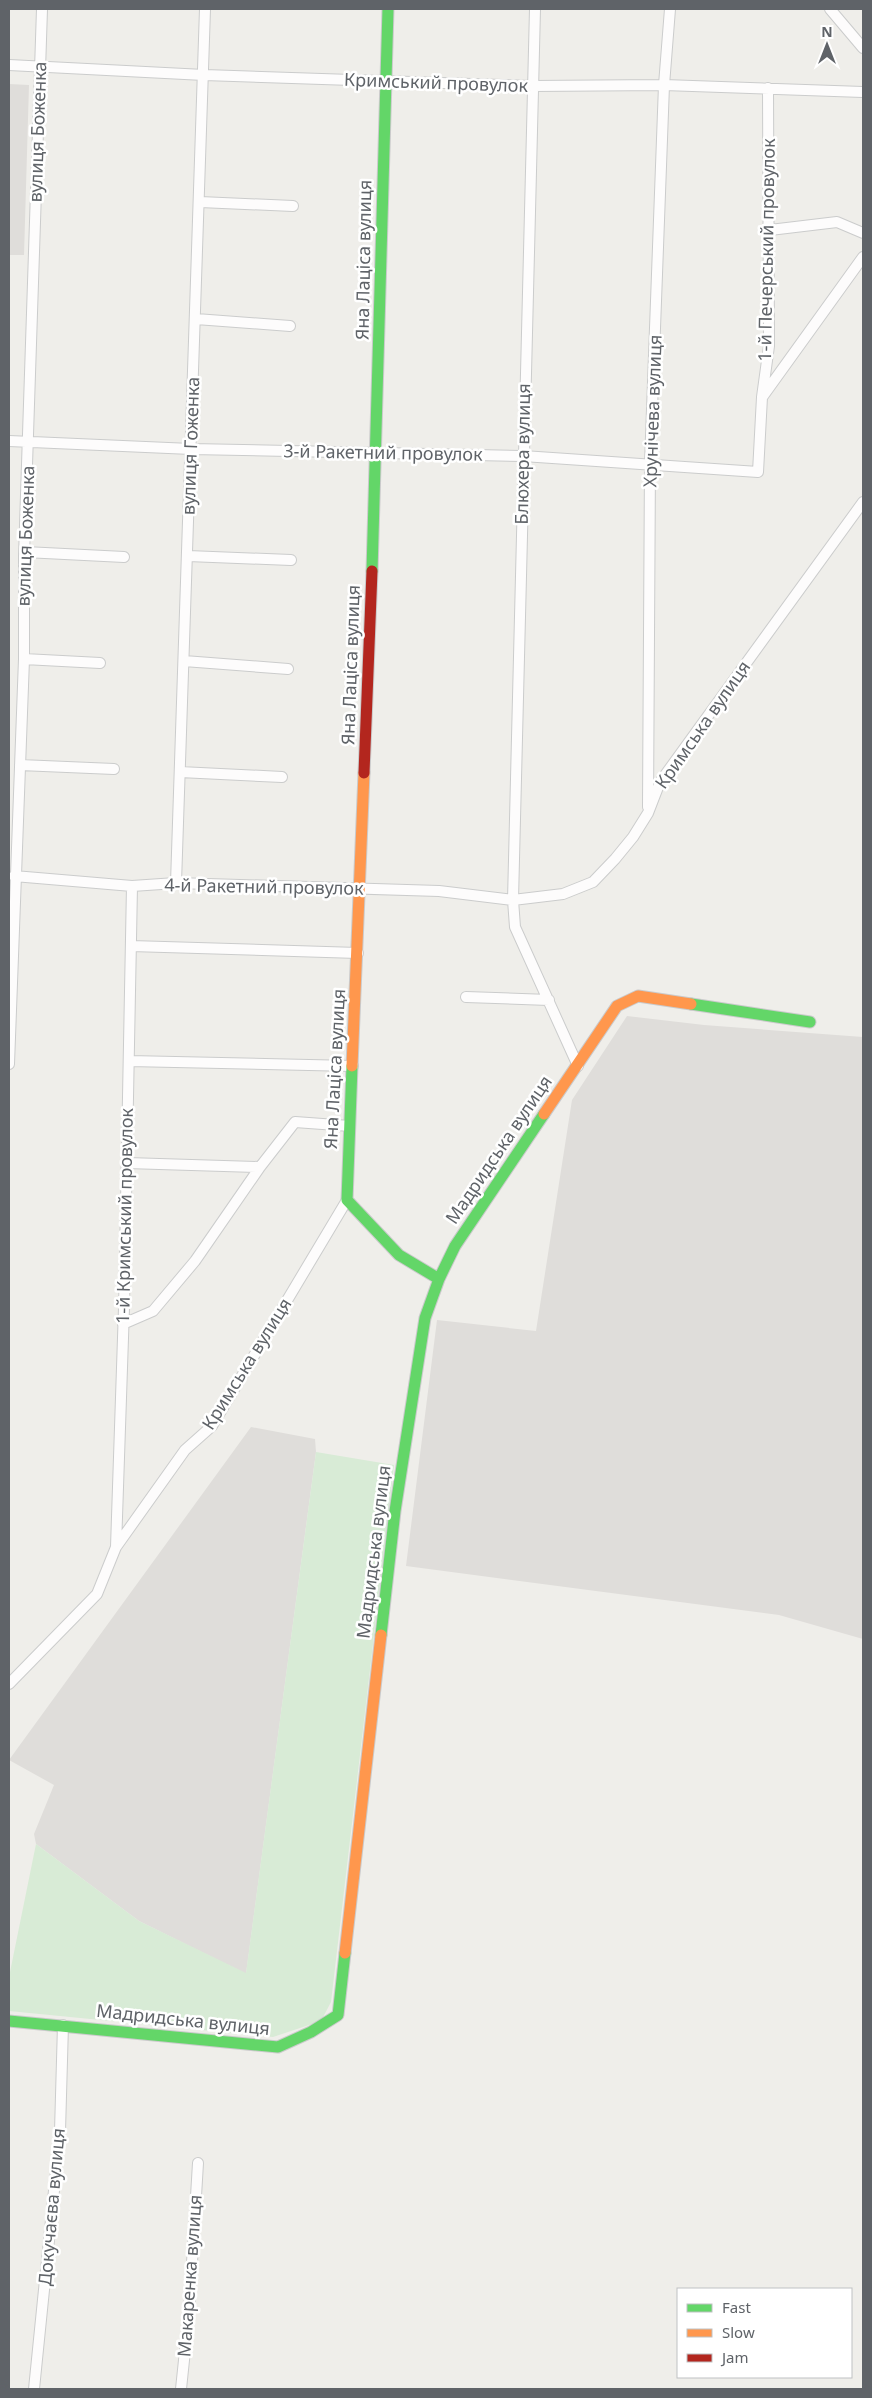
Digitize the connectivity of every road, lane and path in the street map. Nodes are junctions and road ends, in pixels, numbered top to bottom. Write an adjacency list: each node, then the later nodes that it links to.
1 (42, 9): 9 (street, вулиця Боженка)
2 (205, 9): 10 (street, вулиця Гоженка)
3 (388, 9): 11 (street, Яна Лаціса вулиця)
4 (535, 9): 13 (street, Блюхера вулиця)
5 (670, 9): 12 (street, Хрунічева вулиця)
6 (830, 9): 7 (street)
7 (863, 48)
8 (9, 65): 9 (street, Кримський провулок)
9 (40, 66): 10 (street, Кримський провулок); 25 (street, вулиця Боженка)
10 (204, 75): 11 (street, Кримський провулок); 16 (street, вулиця Гоженка)
11 (386, 81): 13 (street, Кримський провулок); 27 (street, Яна Лаціса вулиця)
12 (664, 85): 13 (street, Кримський провулок); 14 (street, Кримський провулок); 29 (street, Хрунічева вулиця)
13 (532, 86): 28 (street, Блюхера вулиця)
14 (768, 88): 15 (street, Кримський провулок); 18 (street, 1-й Печерський провулок)
15 (863, 92)
16 (200, 202): 17 (street); 21 (street, вулиця Гоженка)
17 (294, 206)
18 (770, 230): 19 (street); 23 (street, 1-й Печерський провулок)
19 (863, 233)
20 (863, 257): 23 (street)
21 (196, 319): 22 (street); 26 (street, вулиця Гоженка)
22 (290, 326)
23 (762, 397): 30 (street, 1-й Печерський провулок)
24 (9, 441): 25 (street, 3-й Ракетний провулок)
25 (29, 442): 26 (street, 3-й Ракетний провулок); 32 (street, вулиця Боженка)
26 (191, 449): 27 (street, 3-й Ракетний провулок); 33 (street, вулиця Гоженка)
27 (377, 452): 28 (street, 3-й Ракетний провулок); 48 (street, Яна Лаціса вулиця)
28 (523, 456): 29 (street, 3-й Ракетний провулок); 49 (street, Блюхера вулиця)
29 (650, 463): 30 (street, 3-й Ракетний провулок); 44 (street, Хрунічева вулиця)
30 (758, 472)
31 (863, 502): 44 (street, Кримська вулиця)
32 (25, 552): 34 (street); 36 (street, вулиця Боженка)
33 (188, 556): 35 (street); 37 (street, вулиця Гоженка)
34 (124, 557)
35 (291, 560)
36 (24, 659): 38 (street); 40 (street, вулиця Боженка)
37 (184, 661): 39 (street); 42 (street, вулиця Гоженка)
38 (100, 663)
39 (288, 669)
40 (20, 765): 41 (street); 45 (street, вулиця Боженка)
41 (114, 769)
42 (180, 772): 43 (street); 46 (street, вулиця Гоженка)
43 (282, 777)
44 (648, 813): 49 (street, Кримська вулиця)
45 (14, 876): 47 (street, 4-й Ракетний провулок); 56 (street, вулиця Боженка)
46 (176, 883): 47 (street, 4-й Ракетний провулок); 48 (street, 4-й Ракетний провулок)
47 (132, 886): 50 (street, 1-й Кримський провулок)
48 (360, 889): 49 (street, 4-й Ракетний провулок); 51 (street, Яна Лаціса вулиця)
49 (513, 900): 53 (street, Блюхера вулиця)
50 (131, 946): 51 (street); 55 (street, 1-й Кримський провулок)
51 (358, 953): 57 (street, Яна Лаціса вулиця)
52 (466, 997): 53 (street)
53 (549, 1000): 58 (street, Блюхера вулиця)
54 (810, 1022): 58 (street, Мадридська вулиця)
55 (129, 1061): 57 (street); 60 (street, 1-й Кримський провулок)
56 (9, 1064)
57 (354, 1066): 59 (street, Яна Лаціса вулиця)
58 (578, 1066): 63 (street, Мадридська вулиця)
59 (350, 1126): 61 (street); 62 (street, Яна Лаціса вулиця)
60 (127, 1164): 61 (street); 64 (street, 1-й Кримський провулок)
61 (260, 1167): 64 (street)
62 (347, 1200): 63 (street); 65 (street, Кримська вулиця)
63 (439, 1279): 68 (street, Мадридська вулиця)
64 (123, 1324): 65 (street, 1-й Кримський провулок)
65 (116, 1547): 66 (street, Кримська вулиця)
66 (9, 1684)
67 (9, 2021): 68 (street, Мадридська вулиця)
68 (63, 2025): 70 (street, Докучаєва вулиця)
69 (198, 2163): 71 (street, Макаренка вулиця)
70 (34, 2389)
71 (181, 2389)

